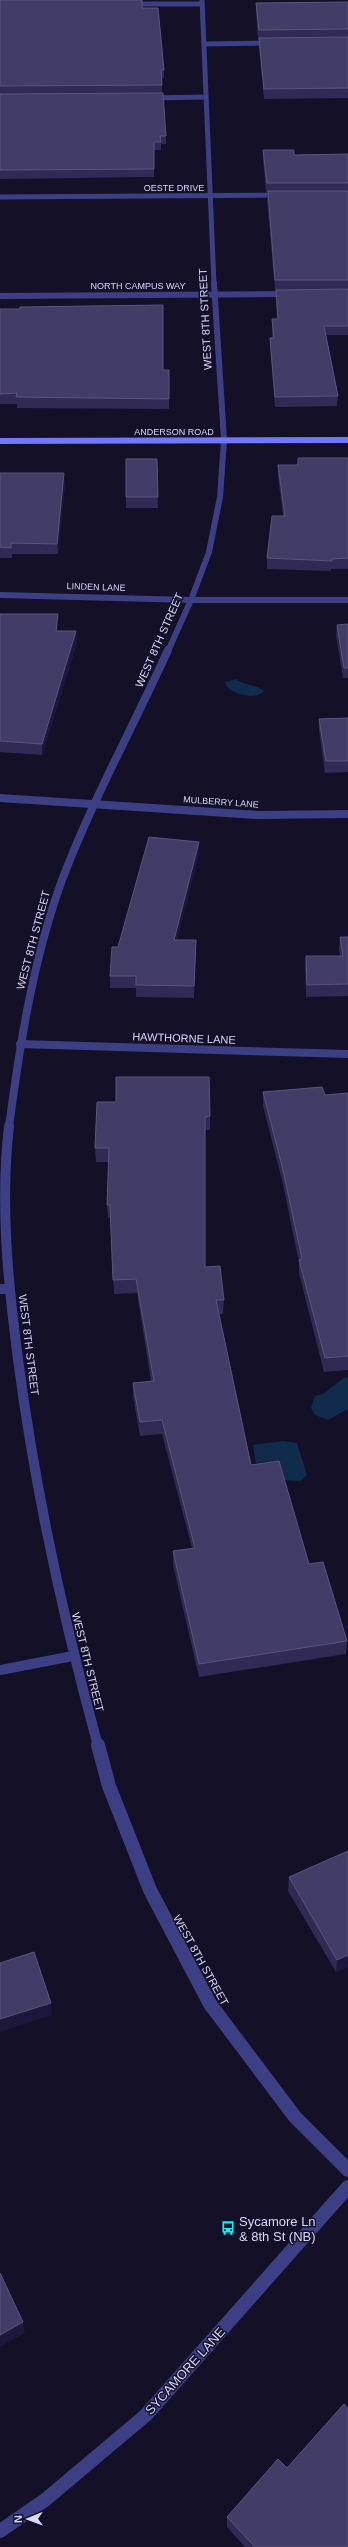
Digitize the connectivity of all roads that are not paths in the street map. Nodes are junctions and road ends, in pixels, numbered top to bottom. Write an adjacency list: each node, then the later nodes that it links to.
1 (202, 2): 2 (street); 4 (street, WEST 8TH STREET)
2 (126, 4)
3 (279, 43): 4 (street)
4 (204, 44): 6 (street, WEST 8TH STREET)
5 (146, 98): 6 (street)
6 (206, 98): 8 (street, WEST 8TH STREET)
7 (287, 195): 8 (street, OESTE DRIVE)
8 (211, 196): 9 (street, OESTE DRIVE); 11 (street, WEST 8TH STREET)
9 (0, 197)
10 (294, 294): 11 (street, NORTH CAMPUS WAY)
11 (215, 295): 12 (street, NORTH CAMPUS WAY); 13 (street, WEST 8TH STREET)
12 (0, 296)
13 (224, 440): 14 (main road, ANDERSON ROAD); 15 (main road, ANDERSON ROAD); 17 (street, WEST 8TH STREET)
14 (348, 440)
15 (0, 441)
16 (0, 595): 17 (street, LINDEN LANE)
17 (191, 600): 18 (street); 20 (street, WEST 8TH STREET)
18 (348, 600)
19 (0, 798): 20 (street)
20 (92, 806): 21 (street, MULBERRY LANE); 22 (street, WEST 8TH STREET)
21 (348, 814)
22 (20, 1044): 23 (street, HAWTHORNE LANE); 24 (street, WEST 8TH STREET)
23 (348, 1054)
24 (5, 1289): 25 (street, WEST 8TH STREET)
25 (73, 1656): 26 (street); 27 (street, WEST 8TH STREET)
26 (0, 1670)
27 (348, 2170)
28 (348, 2187): 29 (street, SYCAMORE LANE)
29 (0, 2532)

